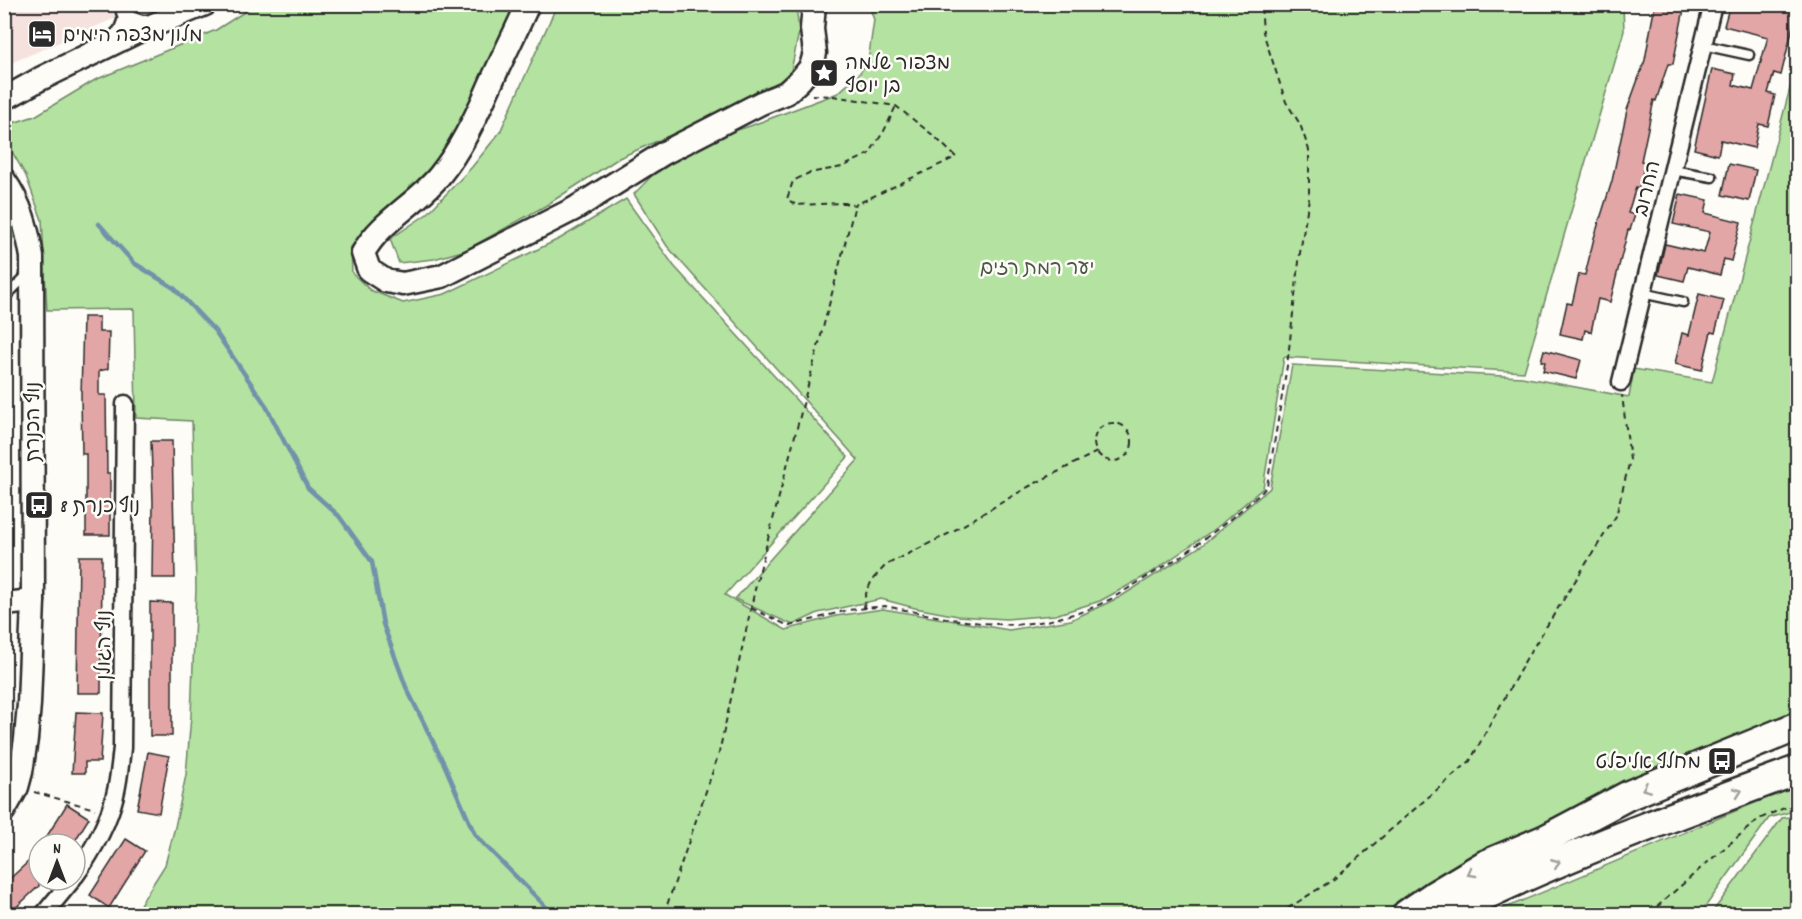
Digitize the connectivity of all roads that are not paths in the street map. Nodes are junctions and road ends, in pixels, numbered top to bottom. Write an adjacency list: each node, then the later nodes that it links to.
1 (205, 4): 5 (main road)
2 (528, 4): 3 (main road)
3 (814, 4)
4 (1713, 4): 6 (street, החרוב)
5 (128, 19): 8 (main road)
6 (1703, 45): 7 (lane); 9 (street, החרוב)
7 (1749, 55)
8 (7, 100)
9 (1672, 170): 10 (lane); 13 (street, החרוב)
10 (1712, 177)
11 (5, 180): 12 (main road, נוף הכנרת)
12 (32, 270): 14 (lane); 18 (main road, נוף הכנרת)
13 (1642, 293): 15 (lane); 16 (street, החרוב)
14 (4, 298)
15 (1683, 302)
16 (1621, 382)
17 (125, 404): 23 (street, נוף הגולן)
18 (33, 601): 19 (main road); 22 (main road, נוף הכנרת)
19 (4, 604)
20 (1797, 726): 26 (highway, one-way to 26)
21 (1797, 770): 27 (highway, one-way to 21)
22 (4, 810)
23 (87, 856)
24 (62, 892): 25 (street)
25 (44, 915)
26 (1407, 915)
27 (1446, 915)

